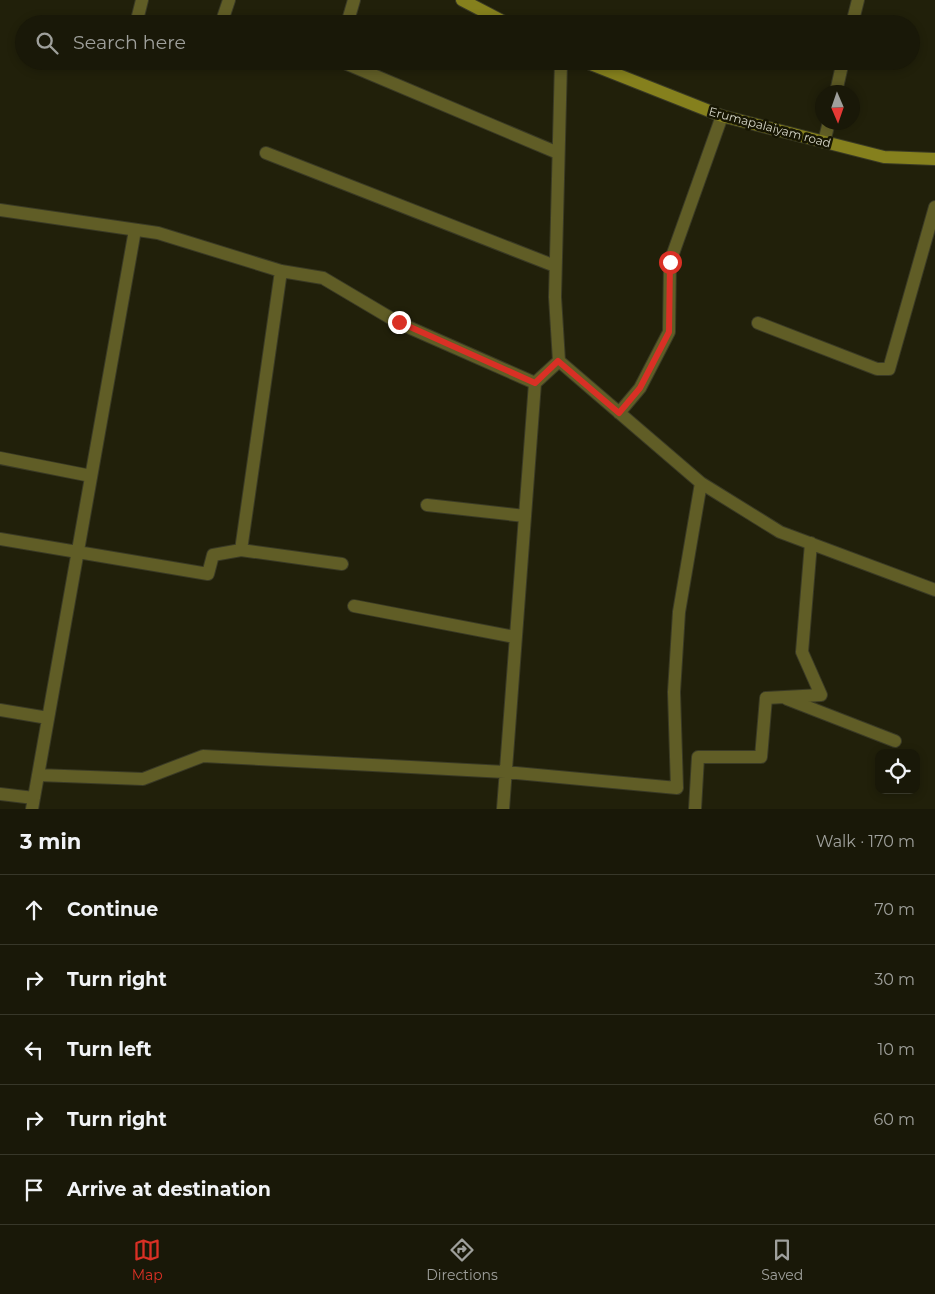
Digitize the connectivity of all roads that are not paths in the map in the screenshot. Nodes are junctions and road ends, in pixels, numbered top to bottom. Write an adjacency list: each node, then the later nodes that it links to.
1 (142, 0): 6 (street)
2 (228, 0): 7 (street)
3 (354, 0): 8 (street)
4 (462, 0): 9 (main road)
5 (858, 0): 10 (street)
6 (138, 15)
7 (224, 15)
8 (350, 15)
9 (491, 15)
10 (854, 15)
11 (361, 70): 20 (street)
12 (561, 70): 20 (street)
13 (606, 70): 16 (main road, Erumapalaiyam road)
14 (841, 70): 15 (street)
15 (838, 85)
16 (722, 116): 18 (main road, Erumapalaiyam road); 30 (street)
17 (827, 130): 18 (street)
18 (824, 142): 21 (main road, Erumapalaiyam road)
19 (266, 153): 25 (street)
20 (558, 153): 25 (street)
21 (935, 159)
22 (0, 210): 24 (street)
23 (935, 210): 27 (street)
24 (135, 230): 26 (street); 32 (street)
25 (556, 266): 28 (street)
26 (281, 271): 29 (street); 38 (street)
27 (758, 323)
28 (558, 361): 29 (street); 30 (street)
29 (535, 383): 35 (street)
30 (619, 413): 33 (street)
31 (0, 458): 32 (street)
32 (92, 476): 39 (street)
33 (701, 483): 37 (street); 48 (street)
34 (427, 505): 35 (street)
35 (525, 516): 43 (street)
36 (0, 539): 39 (street)
37 (811, 543): 41 (street); 44 (street)
38 (240, 550): 39 (street); 40 (street)
39 (78, 552): 46 (street)
40 (342, 564)
41 (935, 590)
42 (354, 606): 43 (street)
43 (515, 637): 48 (street)
44 (782, 697): 47 (street); 53 (street)
45 (0, 710): 46 (street)
46 (48, 718): 49 (street)
47 (895, 741)
48 (505, 772): 49 (street); 52 (street)
49 (38, 775): 51 (street)
50 (0, 794): 51 (street)
51 (33, 803)
52 (503, 809)
53 (695, 809)

